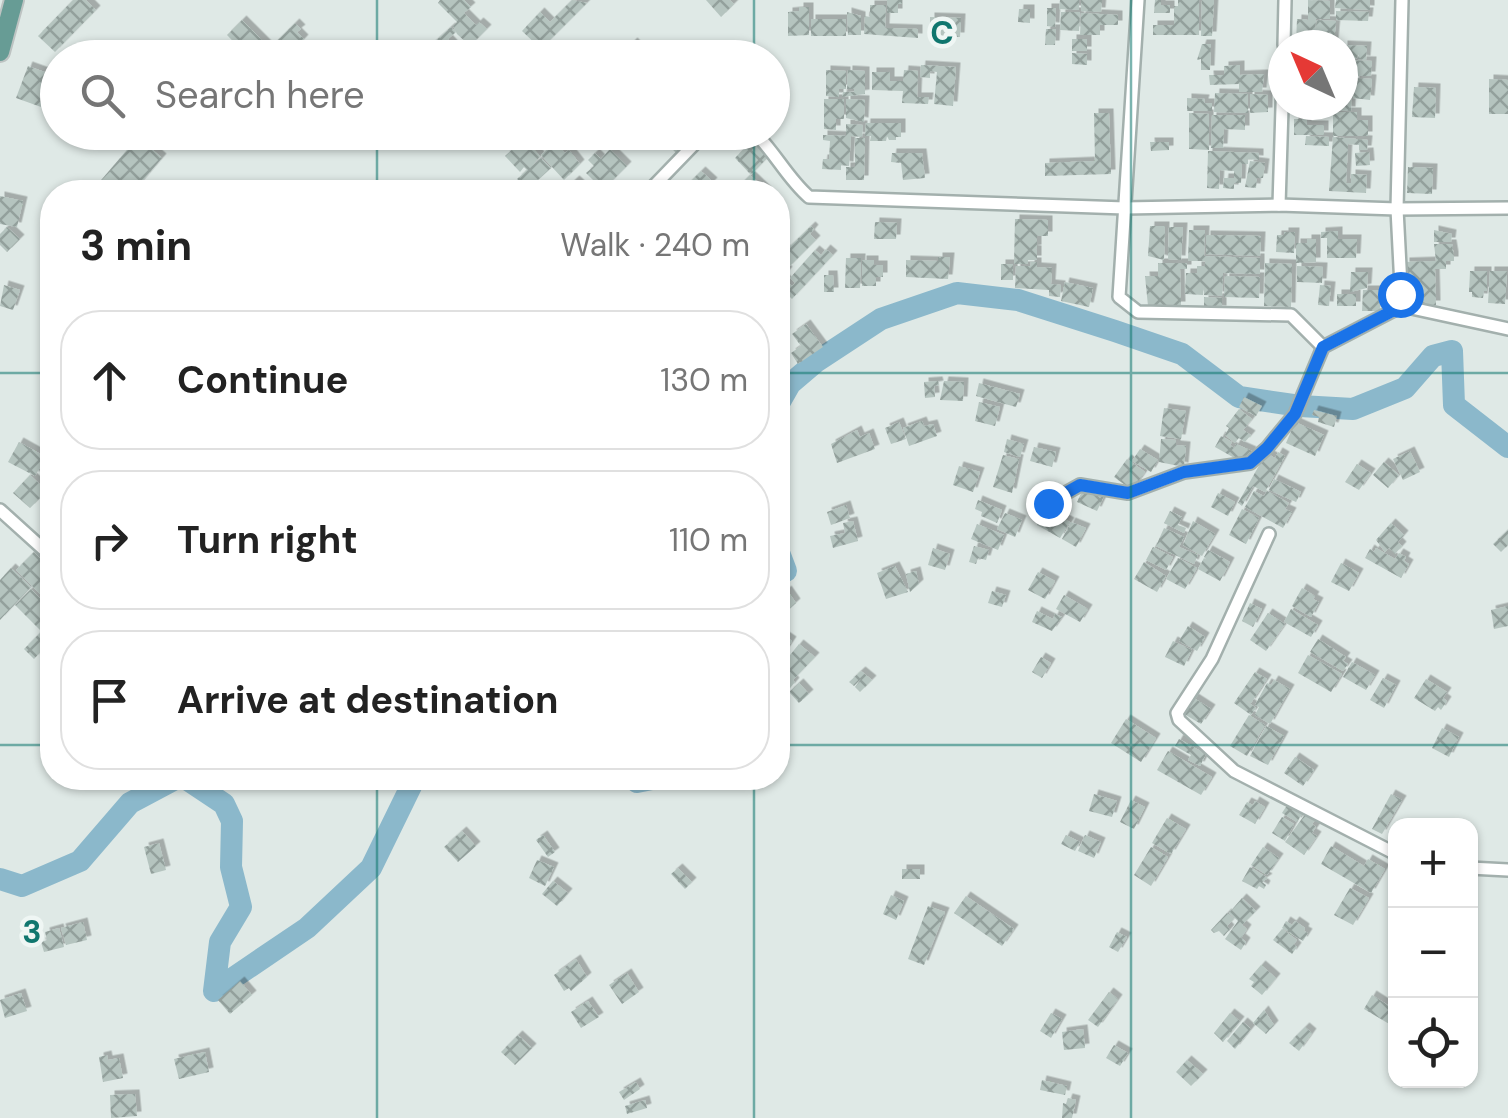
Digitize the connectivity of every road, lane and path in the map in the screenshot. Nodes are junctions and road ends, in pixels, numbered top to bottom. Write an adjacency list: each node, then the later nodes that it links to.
1 (14, 0): 7 (main road)
2 (1138, 0): 13 (street)
3 (1285, 0): 6 (street)
4 (1402, 0): 15 (street)
5 (0, 16): 7 (main road)
6 (1284, 30)
7 (1, 50)
8 (1282, 120): 12 (street)
9 (689, 150): 11 (street)
10 (771, 150): 13 (street)
11 (660, 180)
12 (1280, 205): 13 (street); 15 (street)
13 (1125, 208): 18 (street)
14 (1508, 208): 15 (street)
15 (1397, 210): 16 (street)
16 (1402, 306): 17 (street); 18 (street)
17 (1508, 328)
18 (1323, 347): 19 (street)
19 (1048, 503)
20 (0, 510): 22 (street)
21 (1270, 534): 23 (street)
22 (40, 546)
23 (1388, 850)
24 (1478, 868): 25 (street)
25 (1508, 870)

